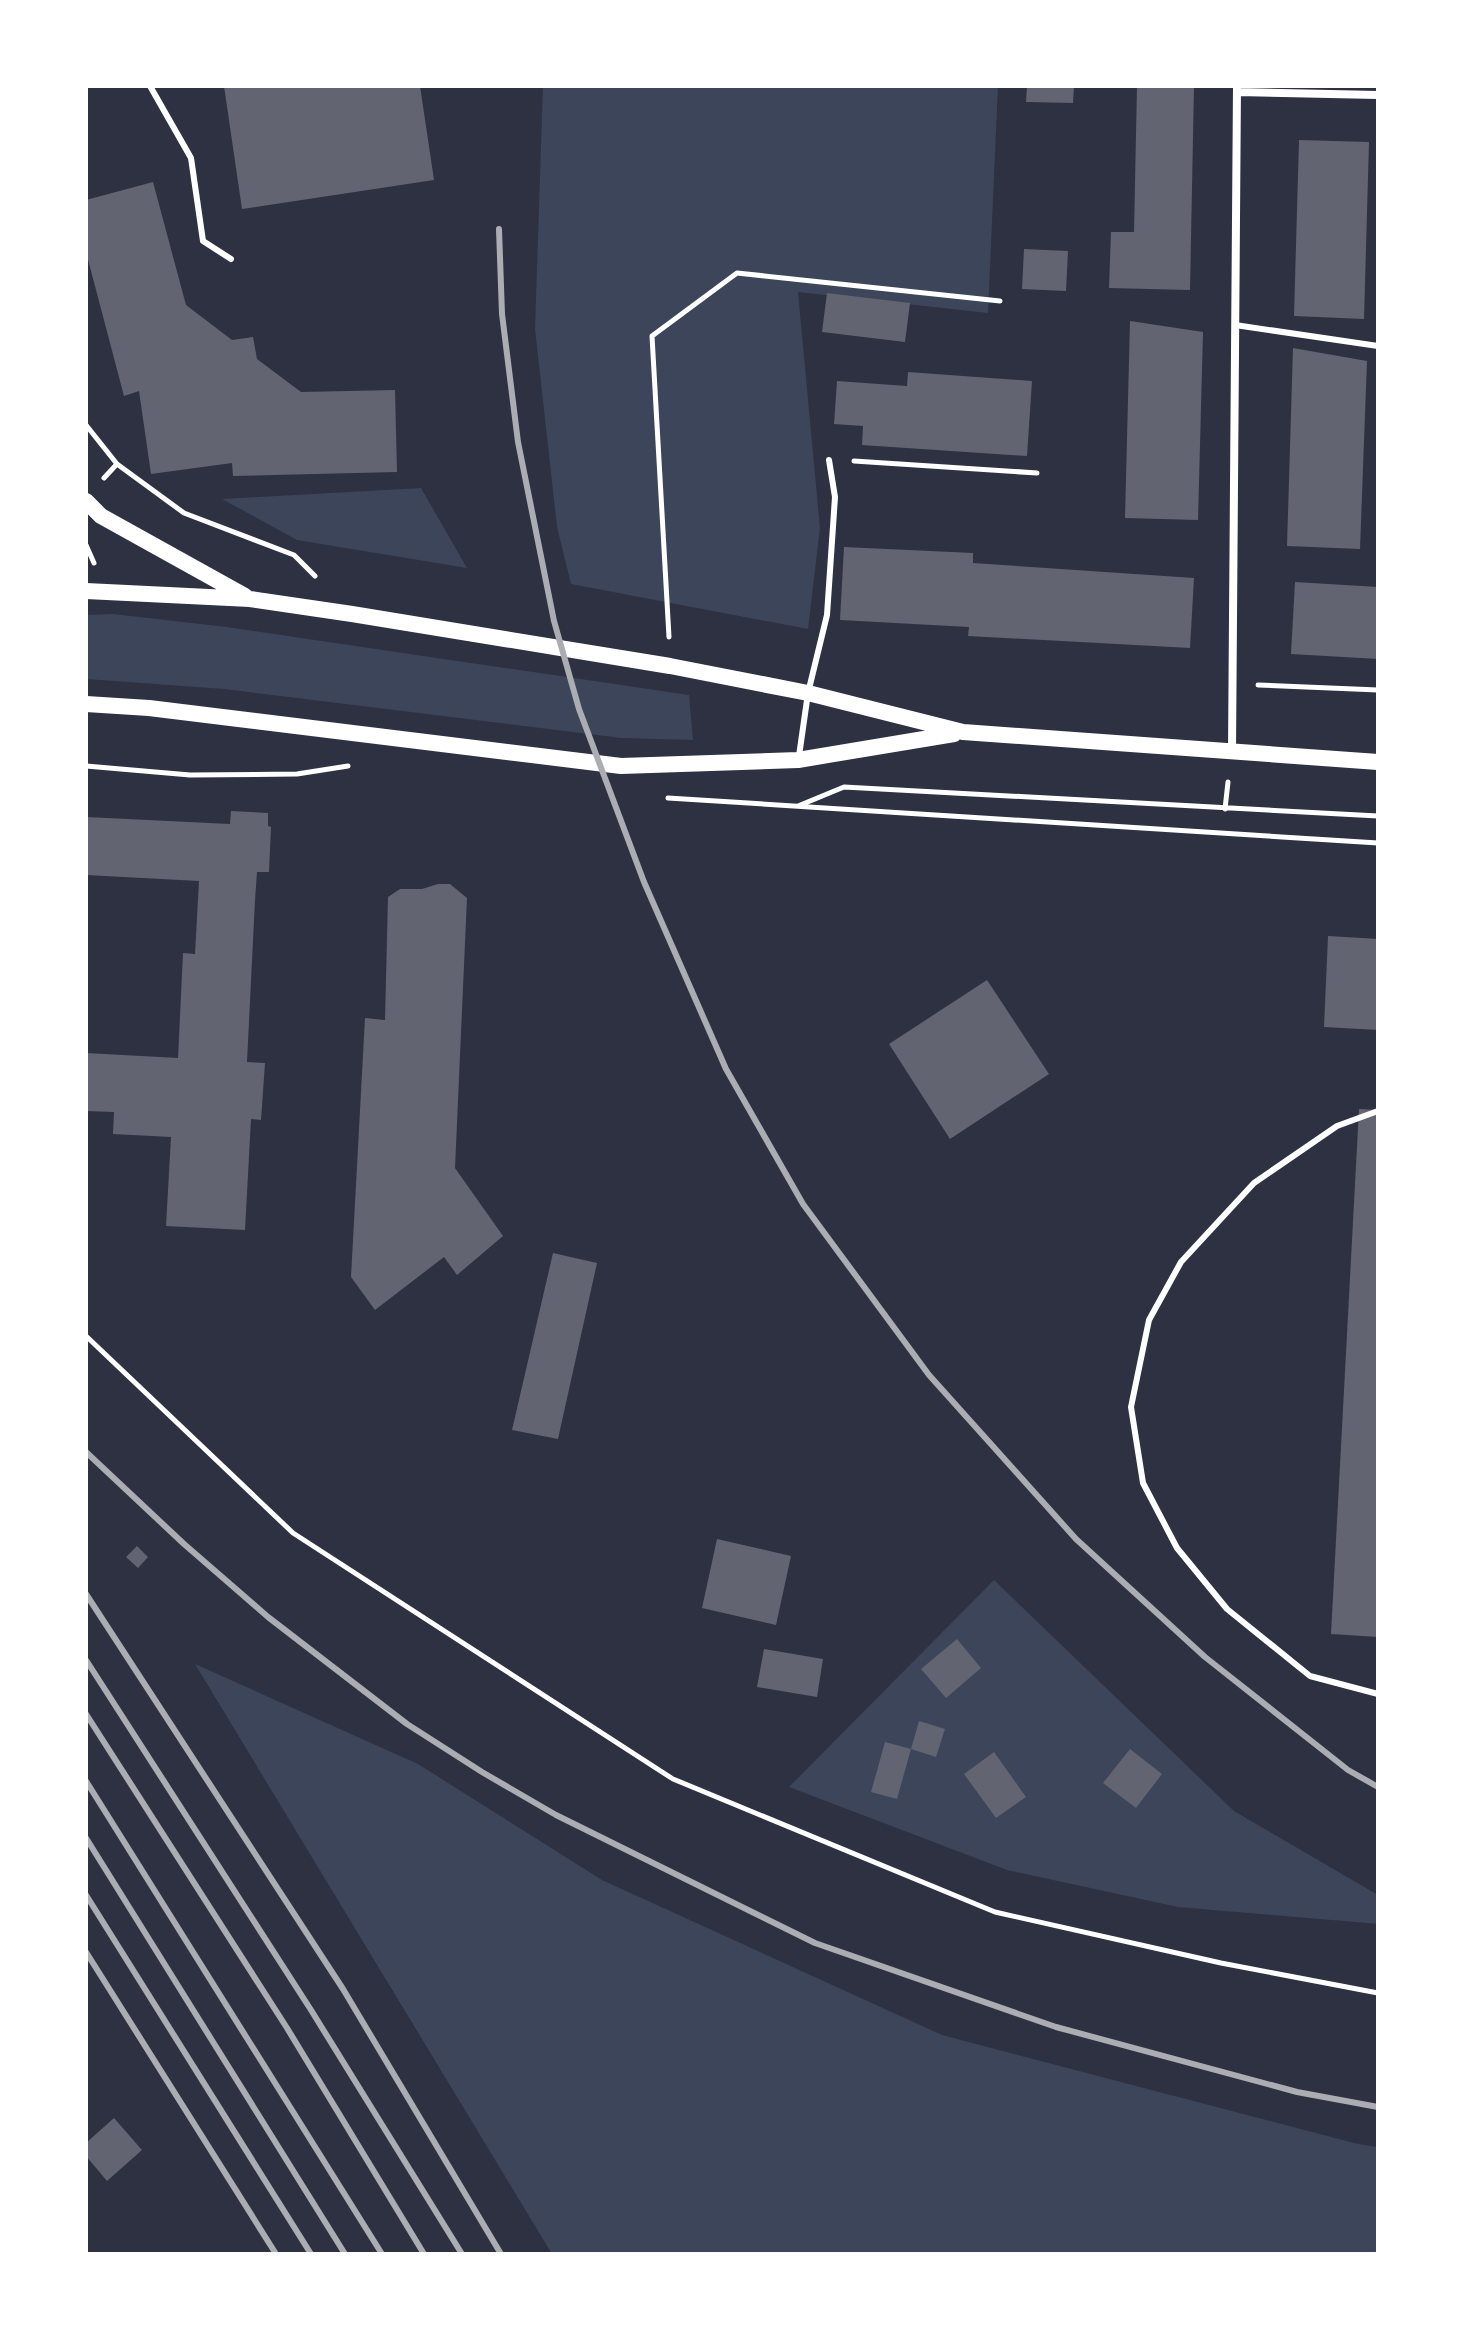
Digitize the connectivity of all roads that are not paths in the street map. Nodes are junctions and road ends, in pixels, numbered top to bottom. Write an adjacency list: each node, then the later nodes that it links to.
1 (150, 86): 4 (lane)
2 (1237, 89): 3 (street); 5 (street)
3 (1378, 95)
4 (231, 259)
5 (1235, 325): 6 (lane); 14 (street)
6 (1378, 346)
7 (829, 460): 11 (lane)
8 (86, 501): 10 (main road)
9 (86, 591): 10 (main road)
10 (250, 599): 11 (main road)
11 (808, 693): 13 (main road); 15 (lane)
12 (86, 704): 15 (main road)
13 (963, 732): 14 (main road); 15 (main road)
14 (1232, 751): 16 (main road)
15 (798, 760)
16 (1378, 762)
17 (1378, 1111): 18 (lane)
18 (1378, 1694)

